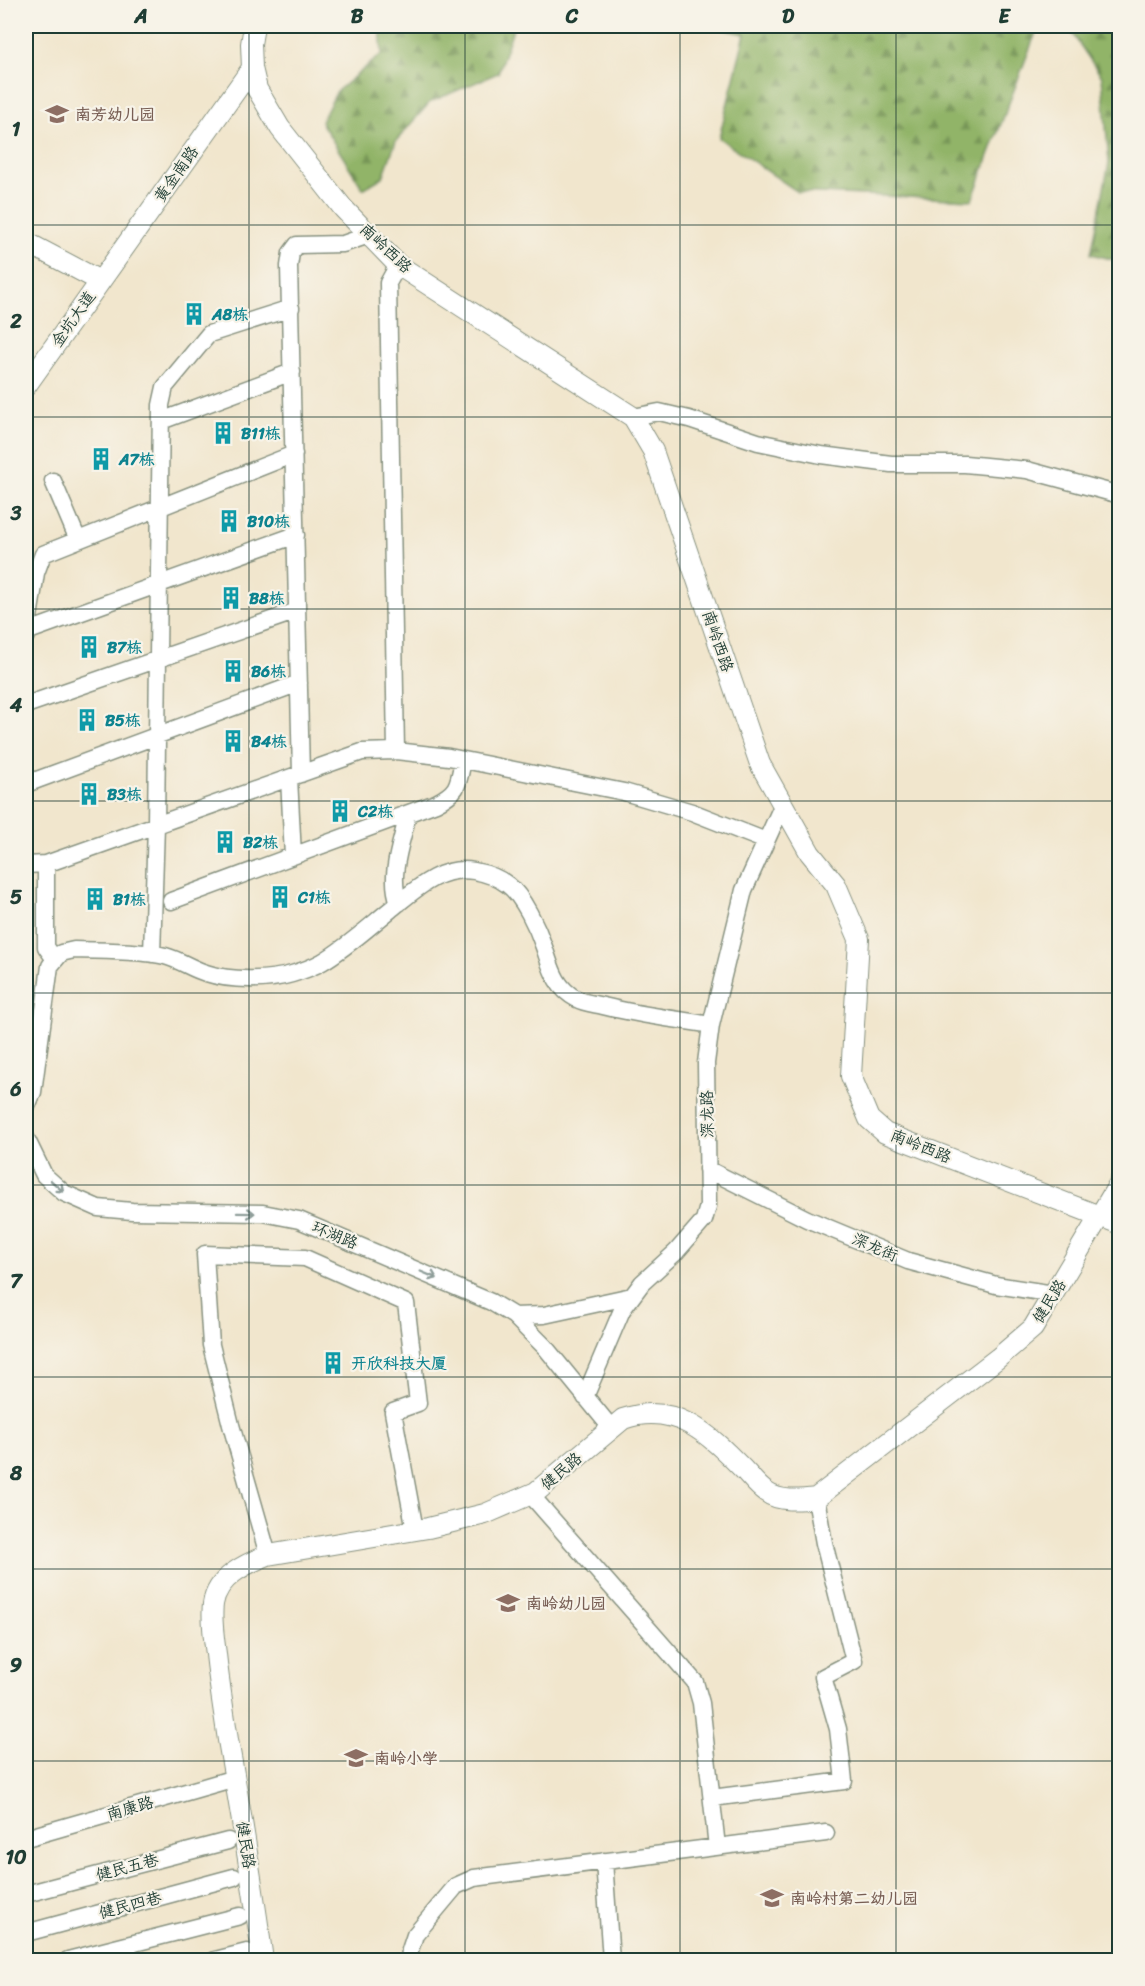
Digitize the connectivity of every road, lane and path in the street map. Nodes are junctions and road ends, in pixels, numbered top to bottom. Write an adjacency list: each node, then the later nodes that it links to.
1 (254, 26): 2 (street, 南岭西路)
2 (252, 68): 3 (street, 南岭西路); 6 (street, 黄金南路)
3 (369, 235): 5 (street, 南岭西路); 7 (street)
4 (26, 242): 6 (street)
5 (398, 265): 10 (street, 南岭西路); 25 (street)
6 (100, 281): 9 (street, 金坑大道)
7 (291, 308): 8 (street); 11 (street)
8 (292, 372): 11 (street); 12 (street)
9 (26, 386)
10 (633, 417): 14 (street); 29 (street, 南岭西路)
11 (161, 421): 15 (street)
12 (294, 454): 15 (street); 16 (street)
13 (53, 481): 17 (street)
14 (1119, 495)
15 (160, 507): 17 (street); 18 (street)
16 (296, 535): 18 (street); 19 (street)
17 (78, 540): 20 (street)
18 (159, 584): 20 (street); 21 (street)
19 (297, 611): 21 (street); 22 (street)
20 (26, 634)
21 (158, 659): 23 (street); 24 (street)
22 (299, 683): 24 (street); 27 (street)
23 (26, 705)
24 (157, 735): 28 (street); 31 (street)
25 (396, 750): 26 (street); 27 (street)
26 (463, 760): 30 (street); 32 (street)
27 (295, 776): 31 (street); 33 (street)
28 (26, 784)
29 (783, 804): 32 (street, 深龙路); 45 (street, 南岭西路)
30 (408, 814): 33 (street); 37 (street)
31 (156, 825): 34 (street); 38 (street)
32 (766, 842): 40 (street, 深龙路)
33 (293, 856): 36 (street)
34 (46, 864): 35 (street); 39 (street)
35 (26, 866)
36 (171, 901)
37 (399, 903): 38 (street); 40 (street)
38 (152, 954): 39 (street)
39 (54, 958): 41 (street)
40 (711, 1025): 43 (street, 深龙路)
41 (26, 1106)
42 (26, 1138): 49 (street, 环湖路, one-way to 49)
43 (707, 1169): 47 (street, 深龙街); 48 (street, 深龙路)
44 (1119, 1182): 45 (street, 健民路)
45 (1100, 1216): 46 (street, 南岭西路); 47 (street, 健民路)
46 (1119, 1224)
47 (1054, 1294): 53 (street, 健民路)
48 (632, 1296): 49 (street); 50 (street, 深龙路)
49 (514, 1317): 50 (street, 环湖路)
50 (585, 1397): 51 (street, 环湖路)
51 (612, 1429): 52 (street, 健民路); 53 (street, 健民路)
52 (530, 1494): 54 (street, 健民路); 57 (street)
53 (816, 1498): 57 (street)
54 (416, 1530): 55 (street, 健民路); 55 (street)
55 (268, 1555): 56 (street, 健民路)
56 (235, 1778): 59 (street, 南康路); 67 (street, 健民路)
57 (712, 1798): 61 (street)
58 (826, 1833): 61 (street)
59 (26, 1838)
60 (228, 1841): 64 (street, 健民五巷)
61 (717, 1847): 62 (street)
62 (604, 1861): 70 (street); 71 (street)
63 (234, 1877): 66 (street, 健民四巷)
64 (26, 1894)
65 (240, 1916): 68 (street)
66 (26, 1933)
67 (255, 1956): 69 (street)
68 (68, 1960)
69 (215, 1960)
70 (409, 1960)
71 (611, 1960)

